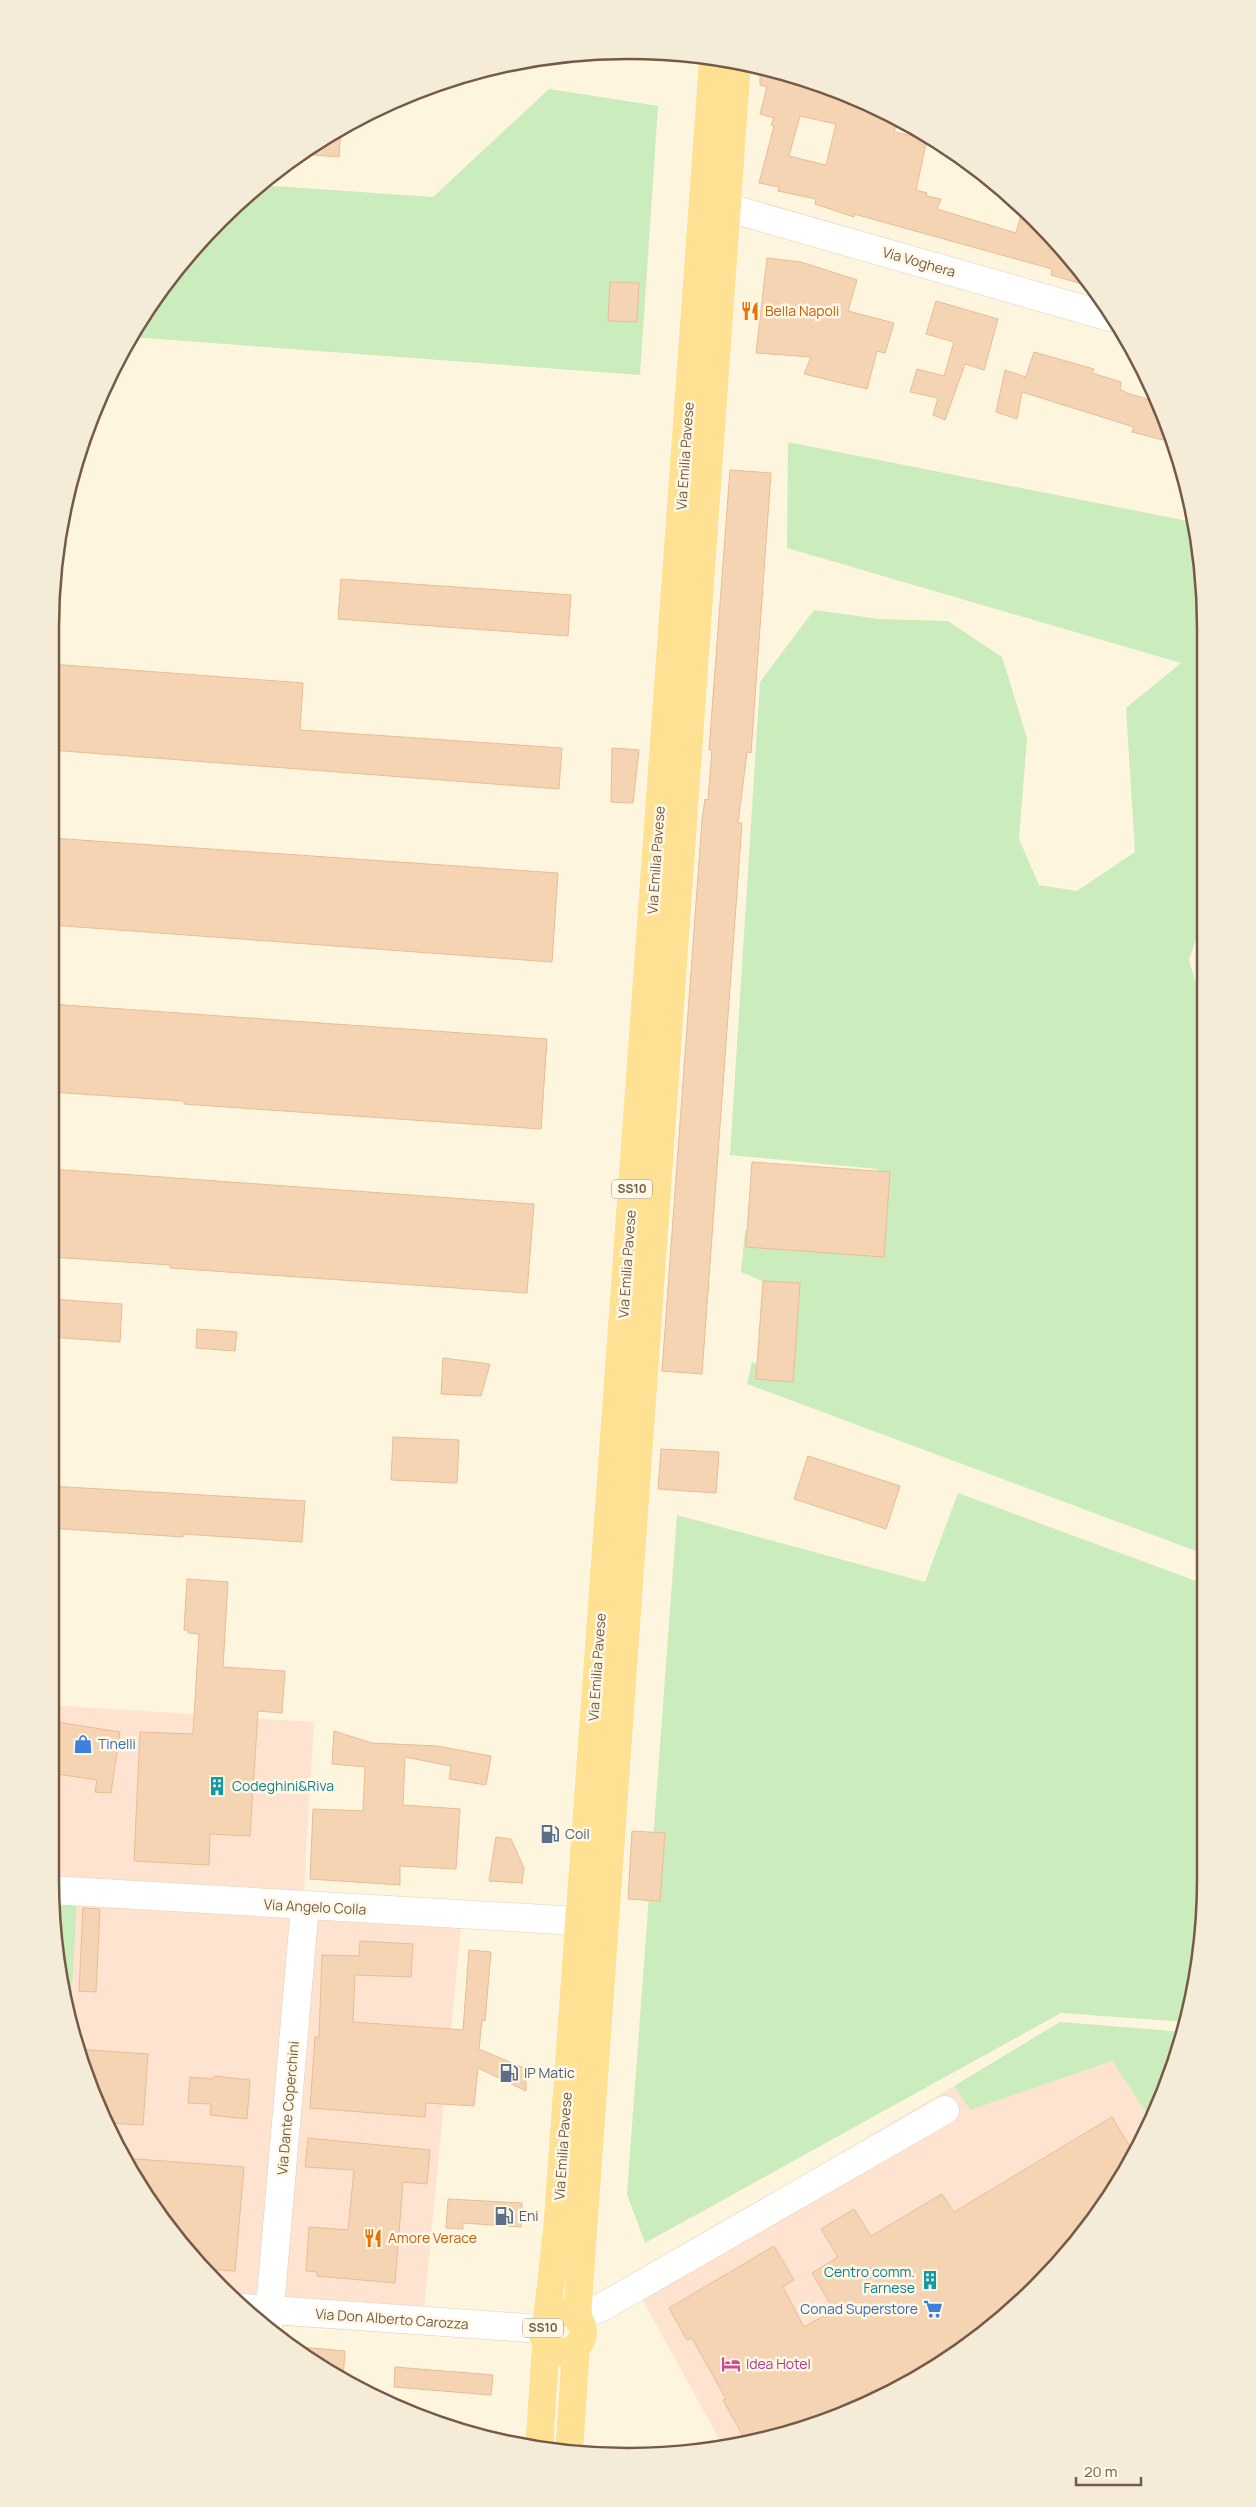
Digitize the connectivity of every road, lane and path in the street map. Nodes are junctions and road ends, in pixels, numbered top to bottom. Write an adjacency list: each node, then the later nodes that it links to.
1 (713, 66): 7 (main road, Via Emilia Pavese / SS10)
2 (737, 70): 3 (main road, Via Emilia Pavese / SS10)
3 (729, 208): 4 (street, Via Voghera); 9 (main road, Via Emilia Pavese / SS10)
4 (1103, 315)
5 (59, 1891): 6 (street, Via Angelo Colla)
6 (305, 1906): 7 (street, Via Angelo Colla); 10 (street, Via Dante Coperchini)
7 (578, 1921): 11 (main road, Via Emilia Pavese / SS10)
8 (945, 2110): 9 (street)
9 (578, 2318): 11 (main road, SS10); 12 (main road, Via Emilia Pavese / SS10)
10 (269, 2320): 11 (street, Via Don Alberto Carozza)
11 (545, 2330): 12 (main road, SS10); 13 (main road, Via Emilia Pavese / SS10)
12 (576, 2346): 14 (main road, Via Emilia Pavese / SS10)
13 (539, 2441)
14 (570, 2445)

